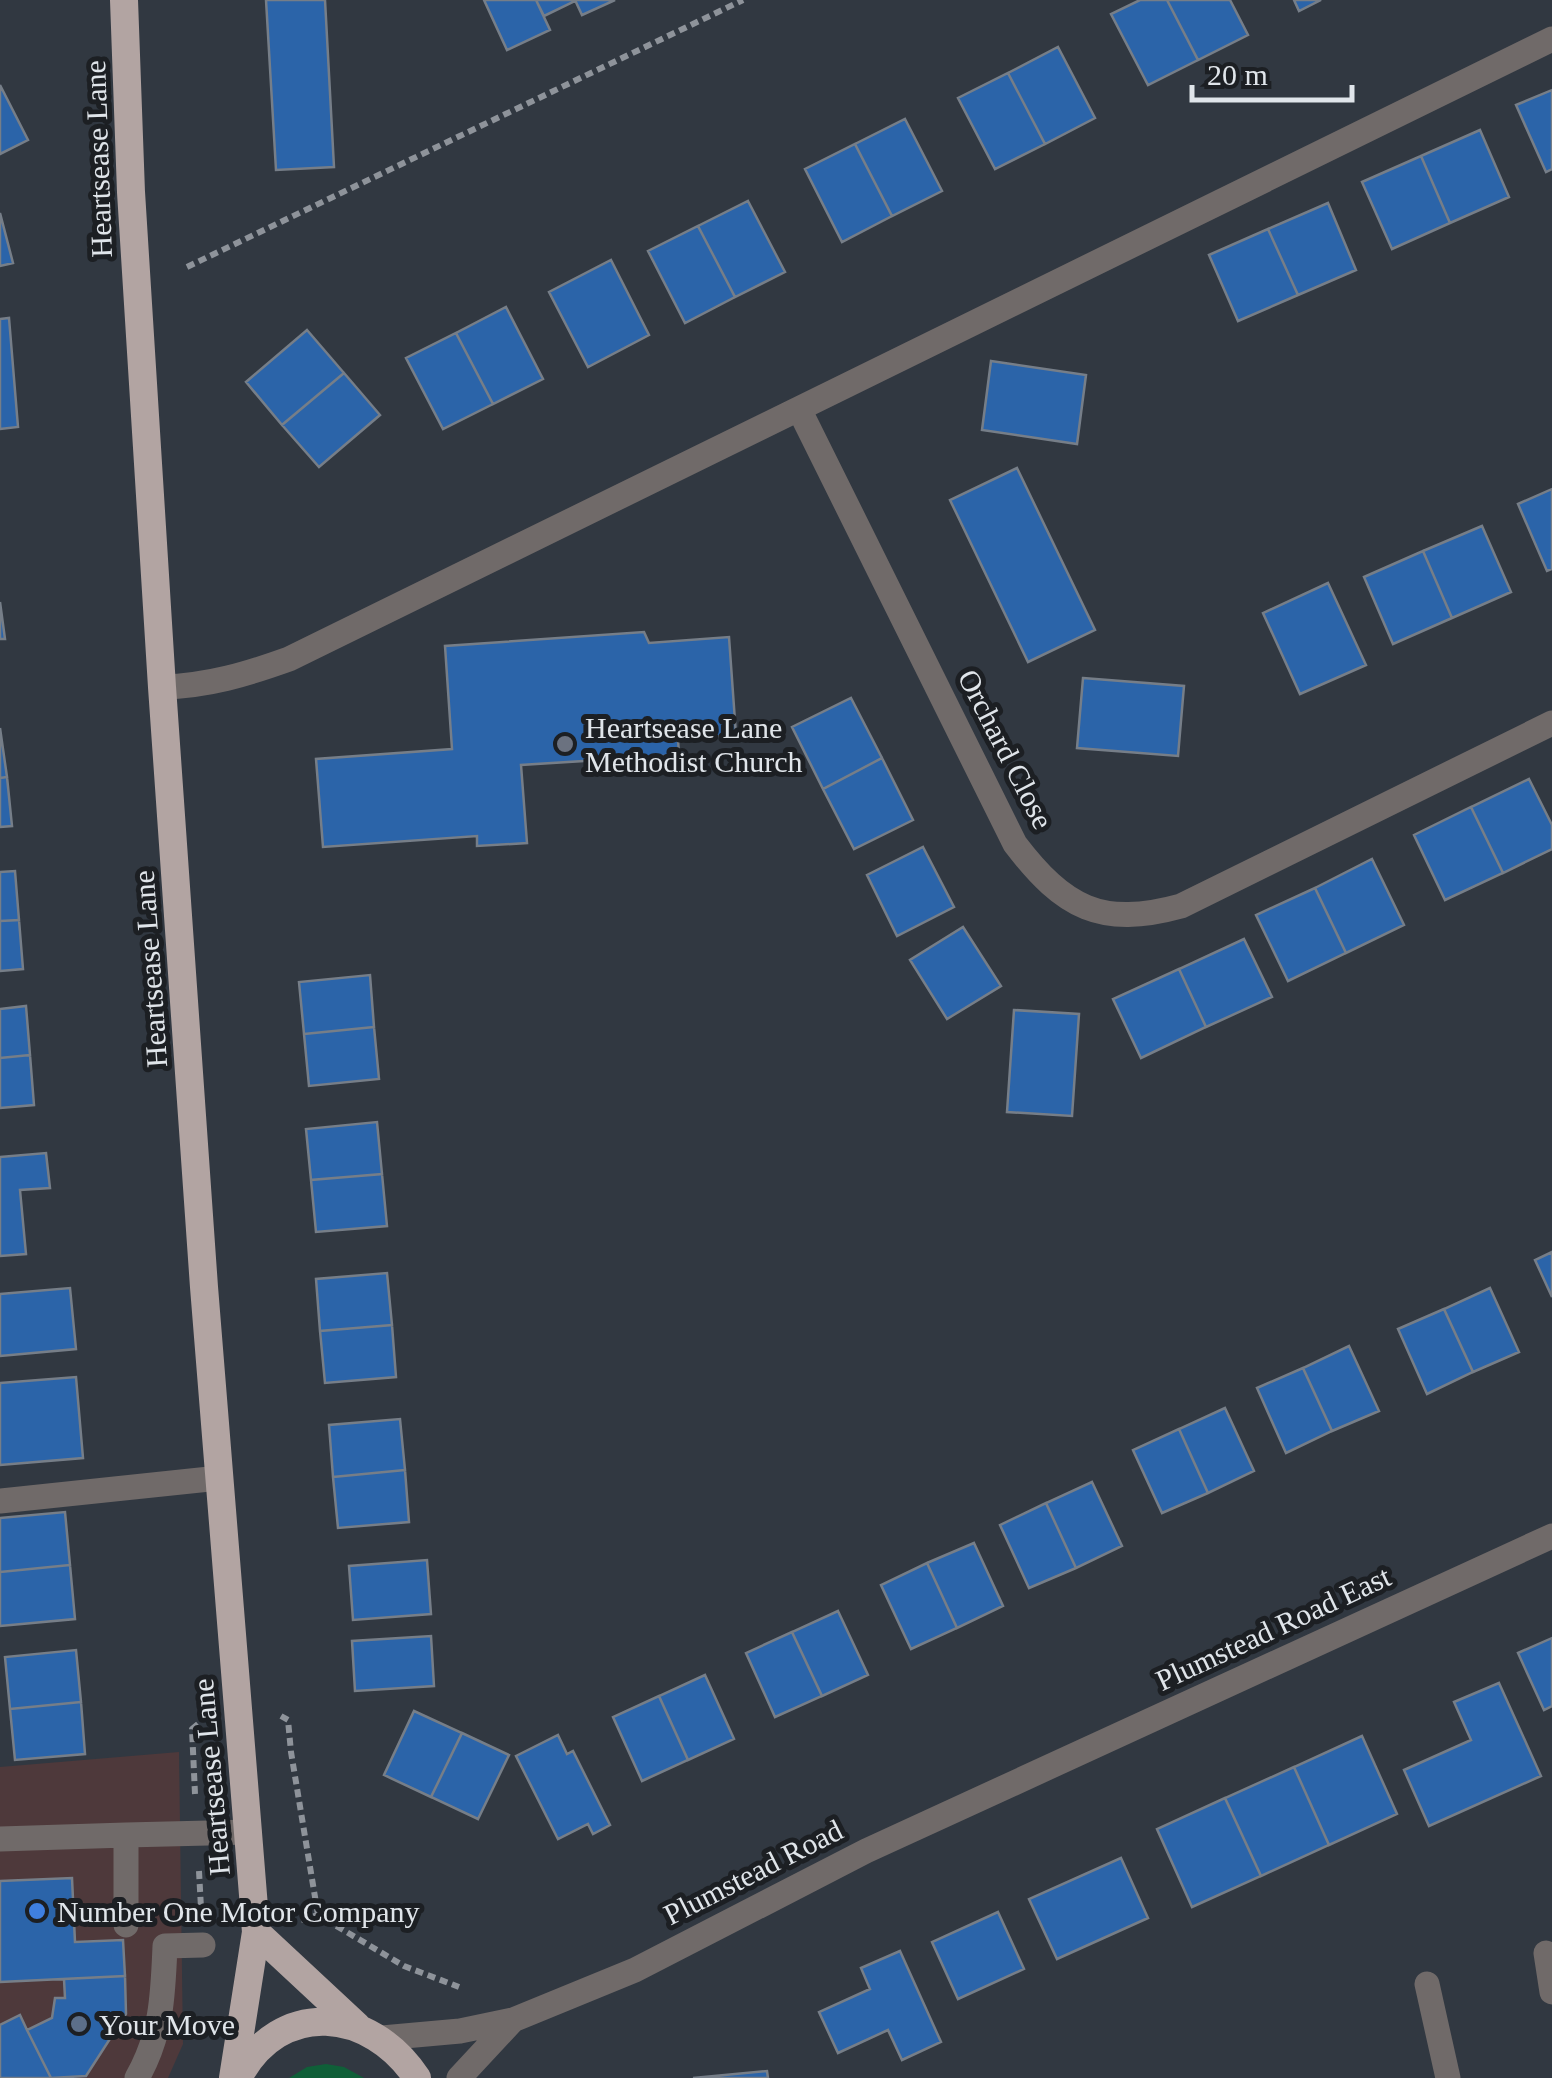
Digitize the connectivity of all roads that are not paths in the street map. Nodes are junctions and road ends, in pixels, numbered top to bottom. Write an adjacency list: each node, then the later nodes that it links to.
1 (124, 0): 4 (highway, Heartsease Lane)
2 (1552, 39): 3 (street)
3 (799, 410): 4 (street); 5 (street, Orchard Close)
4 (162, 687): 6 (highway, Heartsease Lane)
5 (1552, 723)
6 (220, 1478): 7 (street); 10 (highway, Heartsease Lane)
7 (0, 1502)
8 (1552, 1536): 9 (street, Plumstead Road East)
9 (1021, 1779): 19 (street, Plumstead Road)
10 (249, 1832): 11 (street); 14 (highway, Heartsease Lane)
11 (126, 1836): 12 (street); 13 (street)
12 (0, 1838)
13 (126, 1925)
14 (256, 1932): 20 (highway); 22 (highway, Heartsease Lane)
15 (203, 1945): 21 (street)
16 (1546, 1953): 18 (street)
17 (1428, 1984): 25 (street)
18 (1552, 1992)
19 (513, 2020): 20 (street, Plumstead Road); 24 (street, Plumstead Road)
20 (370, 2032): 22 (highway); 23 (highway)
21 (137, 2078)
22 (235, 2078)
23 (418, 2078)
24 (459, 2078)
25 (1448, 2078)

